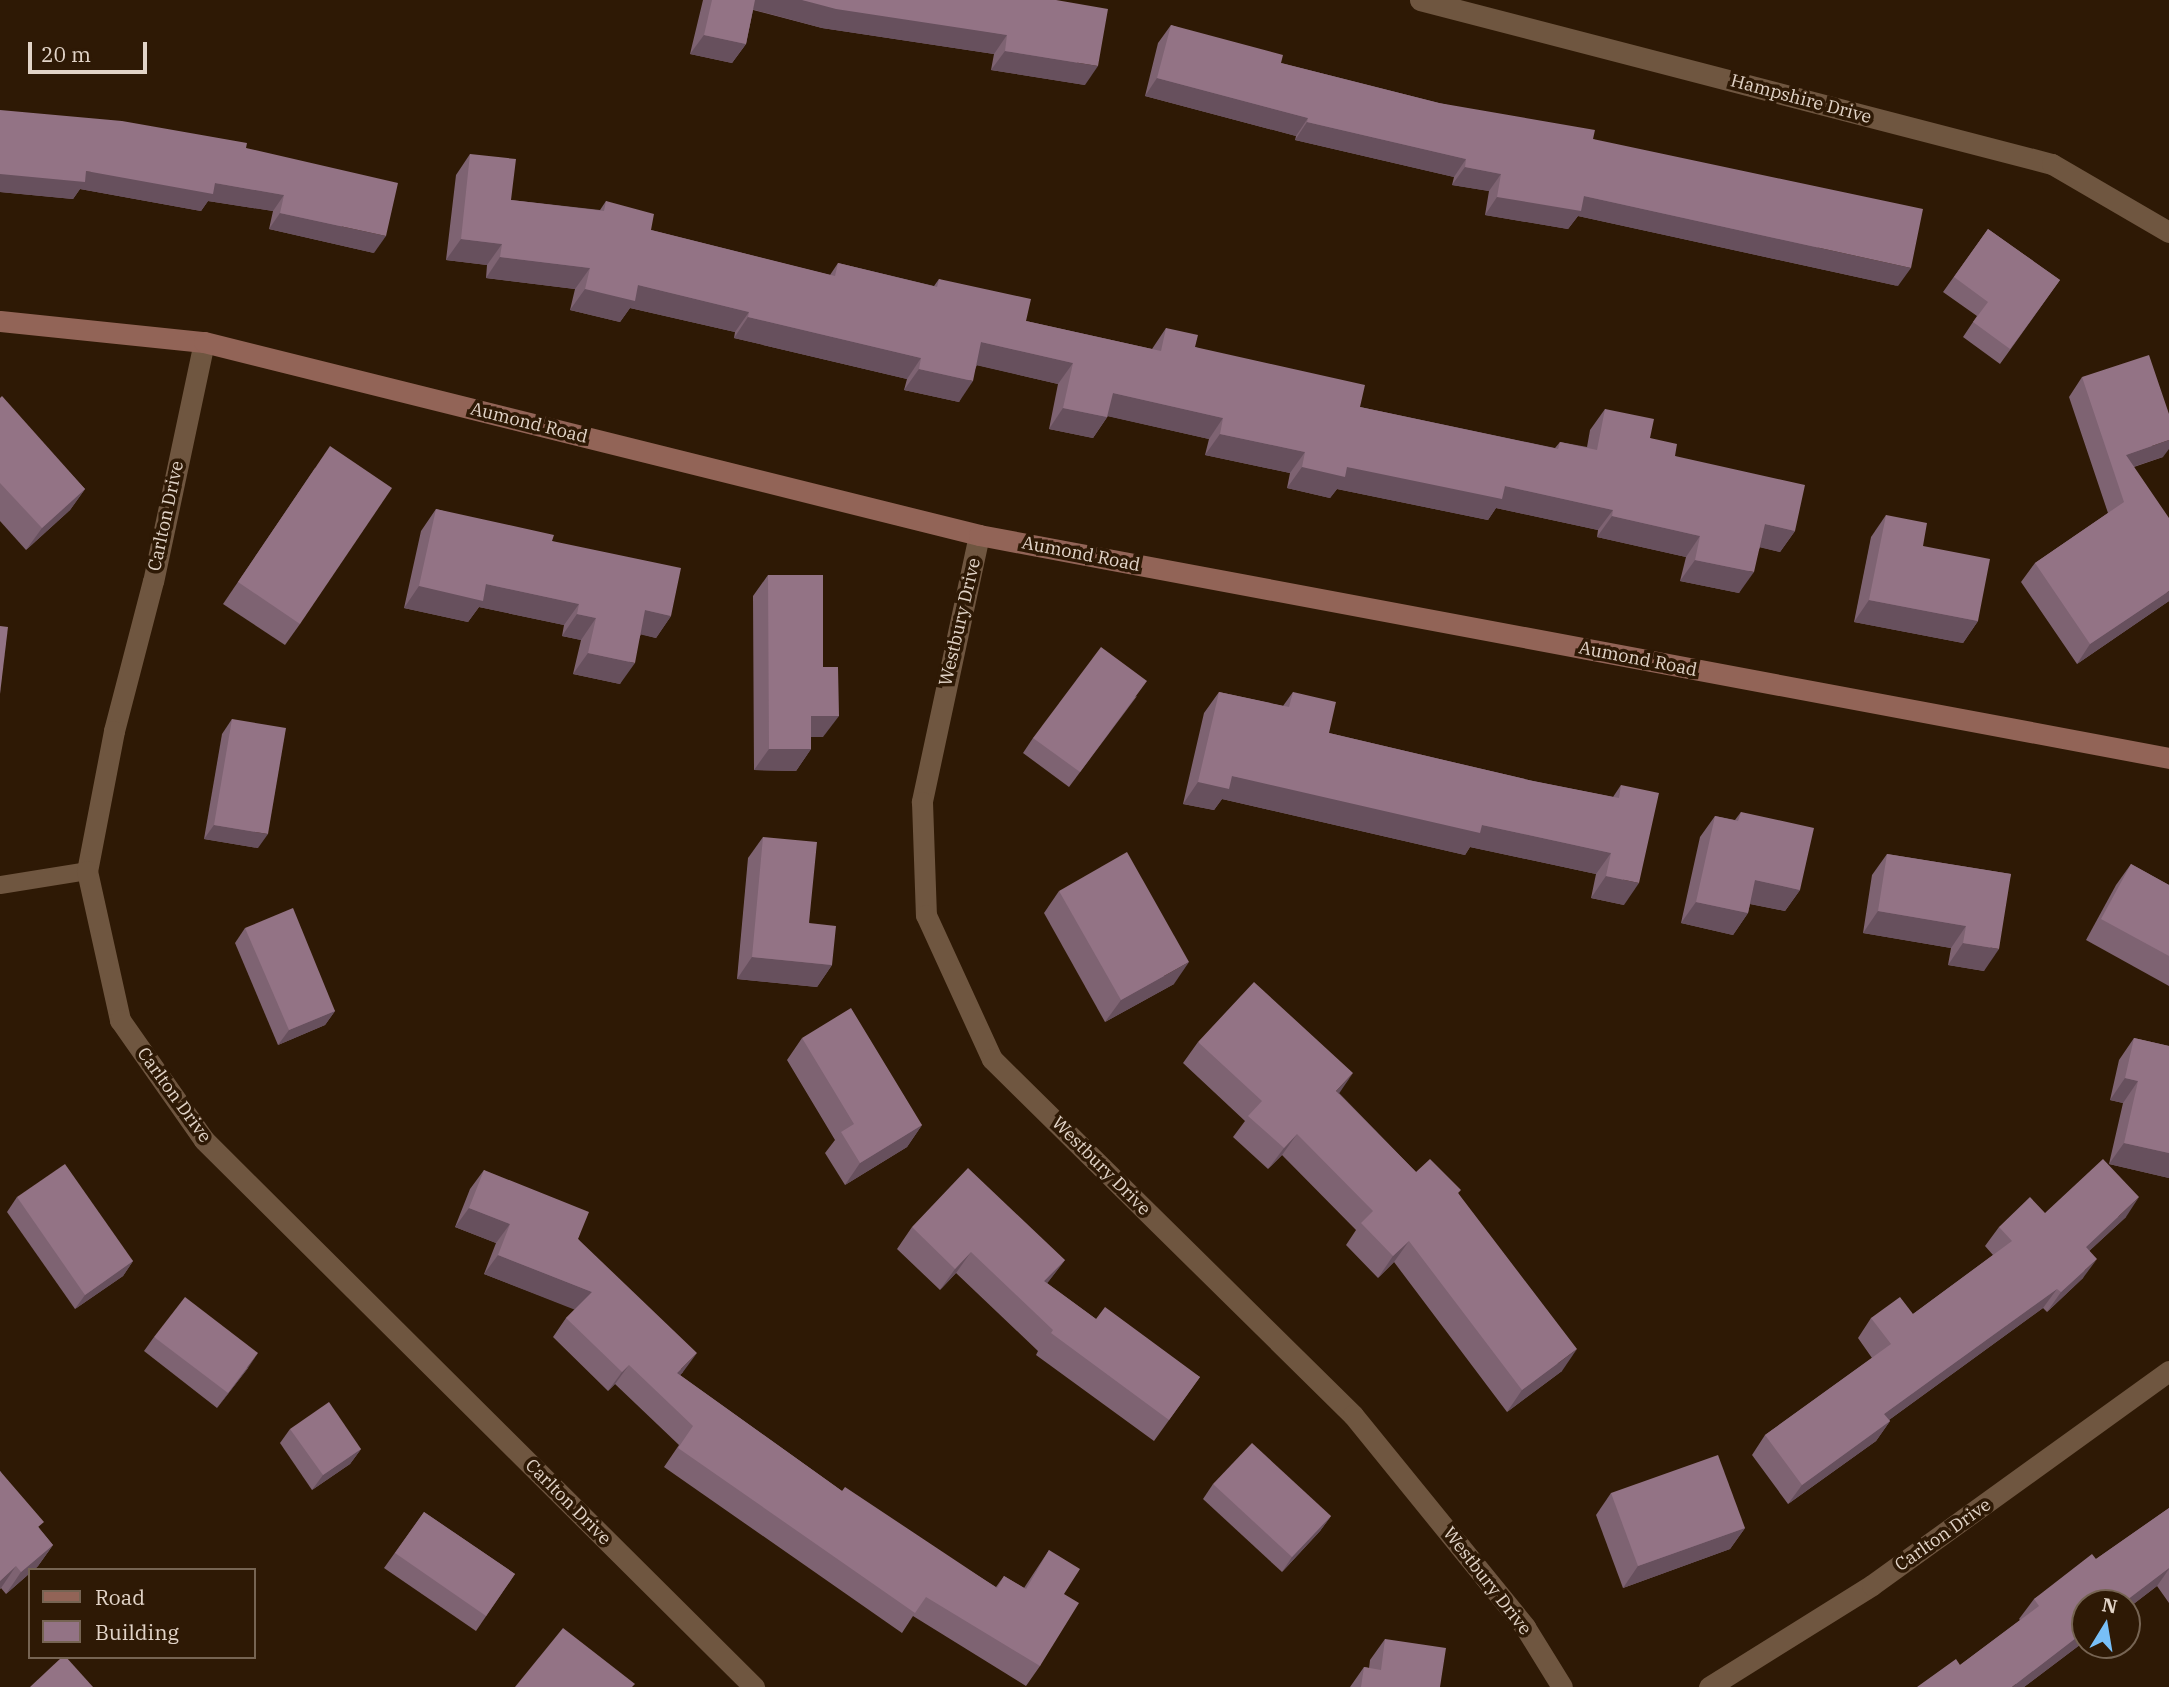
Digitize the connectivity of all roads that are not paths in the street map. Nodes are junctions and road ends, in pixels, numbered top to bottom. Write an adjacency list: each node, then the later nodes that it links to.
1 (1420, 0): 2 (street, Hampshire Drive)
2 (2169, 232)
3 (0, 321): 4 (street, Aumond Road)
4 (204, 342): 5 (street, Aumond Road); 7 (street, Carlton Drive)
5 (979, 535): 6 (street, Aumond Road); 11 (street, Westbury Drive)
6 (2169, 758)
7 (87, 871): 8 (lane); 10 (street, Carlton Drive)
8 (0, 885)
9 (2169, 1371): 12 (street, Carlton Drive)
10 (754, 1687)
11 (1562, 1687)
12 (1709, 1687)

